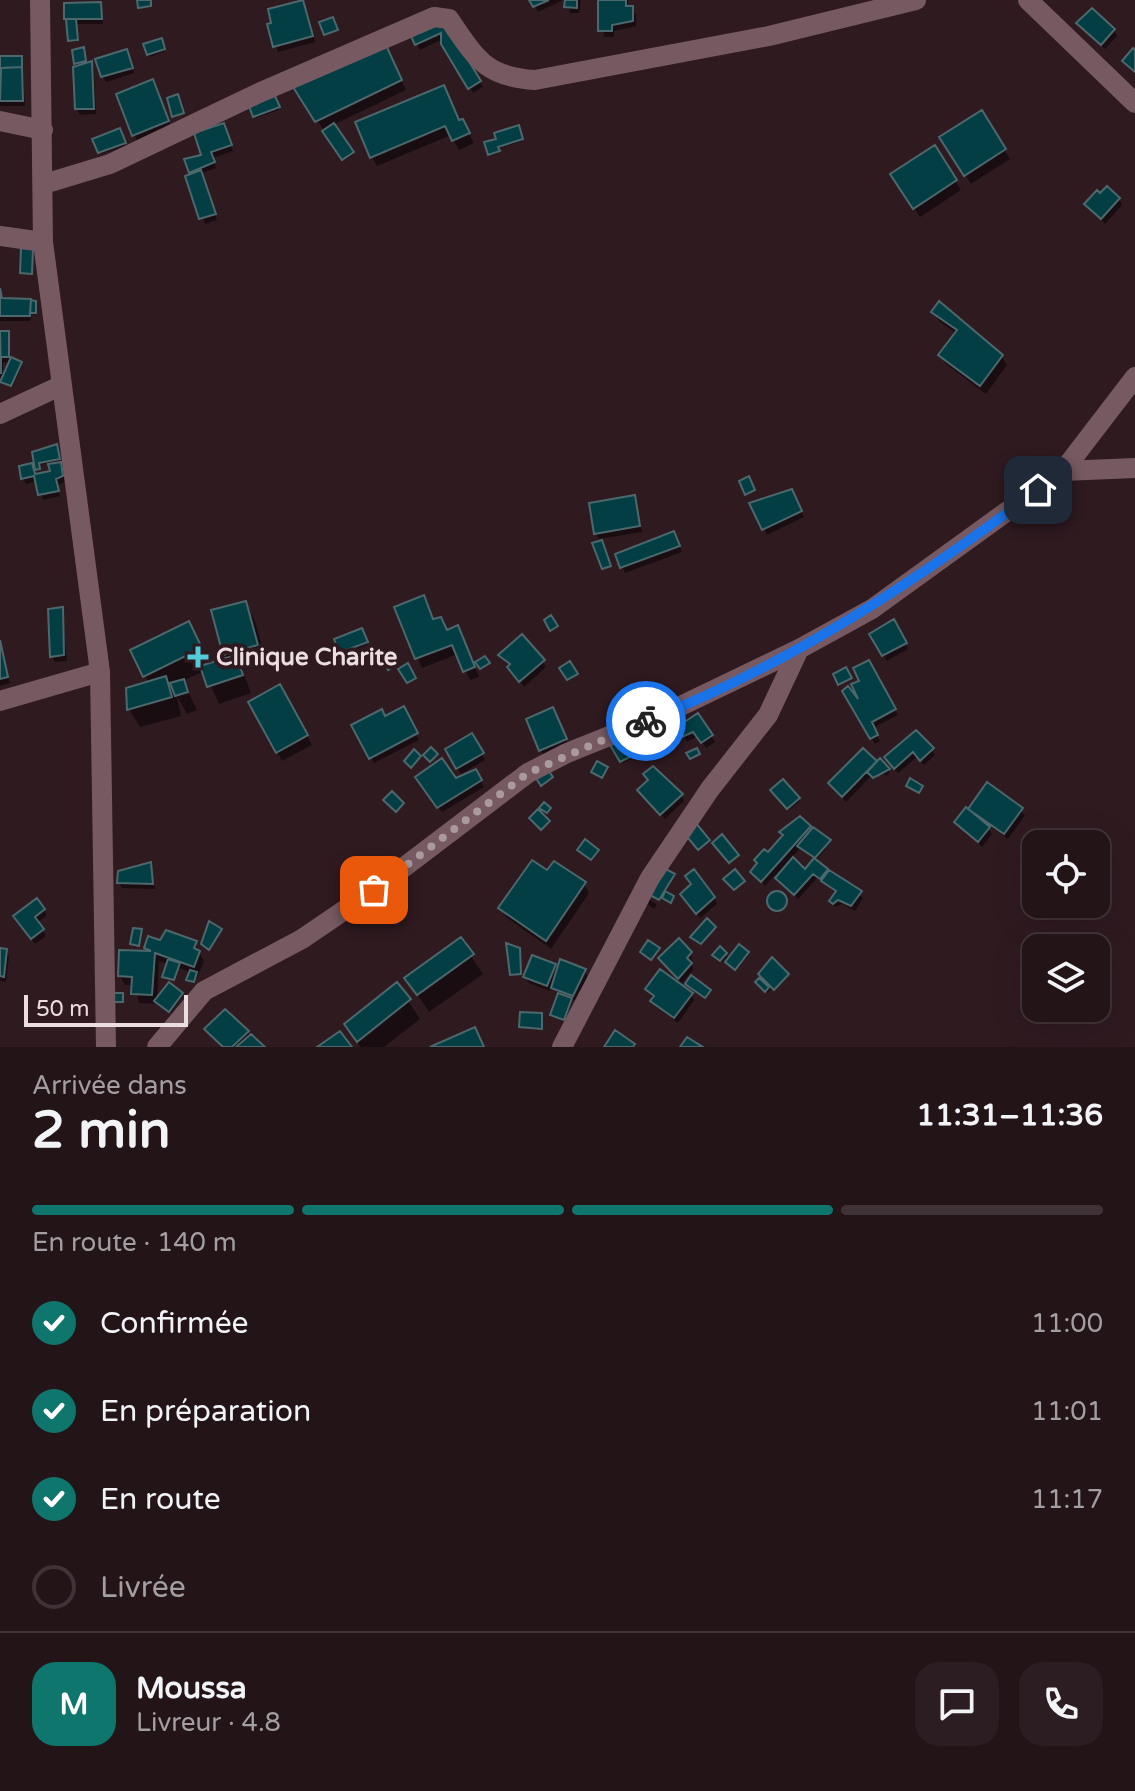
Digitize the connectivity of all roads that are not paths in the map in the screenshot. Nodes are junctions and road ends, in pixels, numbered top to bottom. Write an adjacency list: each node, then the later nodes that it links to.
1 (40, 0): 6 (street)
2 (916, 0): 7 (street)
3 (1028, 0): 4 (street)
4 (1135, 103)
5 (0, 121): 6 (street)
6 (43, 130): 7 (street)
7 (44, 184): 9 (street)
8 (0, 236): 9 (street)
9 (43, 242): 11 (street)
10 (1135, 377): 14 (street)
11 (60, 386): 12 (street); 16 (street)
12 (0, 414)
13 (1135, 468): 14 (street)
14 (1063, 471): 15 (street)
15 (799, 649): 19 (street); 20 (street)
16 (100, 672): 17 (street); 18 (street)
17 (0, 701)
18 (106, 1047)
19 (157, 1047)
20 (562, 1047)

